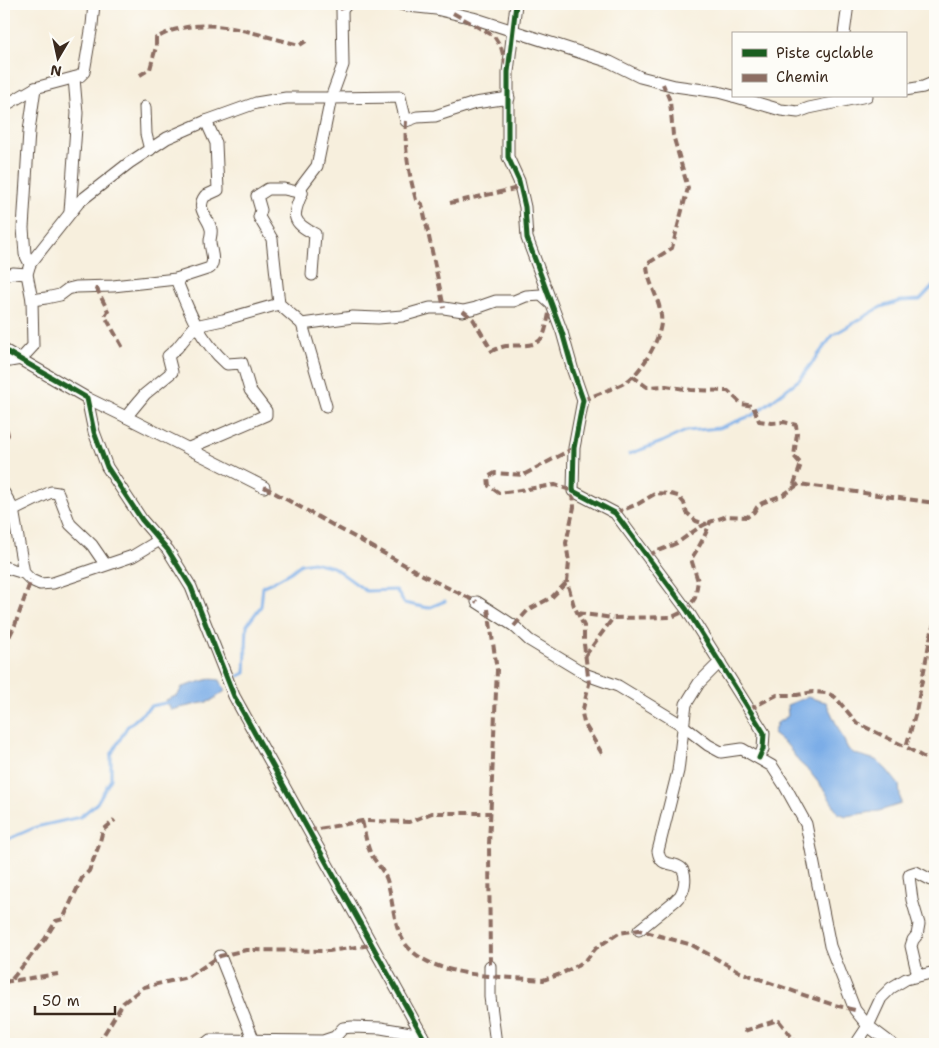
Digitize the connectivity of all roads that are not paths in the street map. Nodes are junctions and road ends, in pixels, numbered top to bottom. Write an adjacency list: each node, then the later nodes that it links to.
1 (94, 4): 8 (street)
2 (348, 4): 13 (street)
3 (400, 4): 6 (street)
4 (516, 4): 6 (street)
5 (848, 4): 7 (street)
6 (512, 31): 12 (street); 14 (street)
7 (844, 32)
8 (74, 78): 10 (street); 24 (street)
9 (935, 82): 11 (street)
10 (34, 88): 18 (street); 25 (street)
11 (906, 90)
12 (732, 96)
13 (331, 98): 14 (street); 21 (street); 23 (street)
14 (509, 98): 31 (street)
15 (740, 98): 20 (street)
16 (815, 98): 20 (street)
17 (856, 98): 20 (street)
18 (4, 106)
19 (145, 108): 22 (street)
20 (809, 108)
21 (206, 121): 22 (street); 28 (street)
22 (150, 150): 24 (street)
23 (302, 193): 27 (street); 30 (street)
24 (70, 212): 25 (street)
25 (29, 269): 26 (street); 29 (street)
26 (4, 275)
27 (312, 276)
28 (176, 279): 29 (street); 33 (street)
29 (32, 300): 35 (street)
30 (279, 304): 32 (street); 33 (street)
31 (551, 304): 32 (street); 49 (street)
32 (302, 324): 38 (street)
33 (195, 326): 39 (street); 40 (street)
34 (4, 350): 35 (street)
35 (21, 359): 36 (street); 37 (street)
36 (4, 362)
37 (87, 398): 39 (street); 44 (street)
38 (326, 406)
39 (126, 416): 40 (street)
40 (188, 448): 41 (street)
41 (264, 486)
42 (4, 493): 43 (street)
43 (8, 512): 45 (street); 47 (street)
44 (158, 541): 45 (street); 59 (street)
45 (105, 564): 47 (street)
46 (4, 567): 47 (street)
47 (24, 573)
48 (477, 602): 50 (street)
49 (720, 662): 50 (street); 51 (street)
50 (682, 725): 51 (street); 53 (street)
51 (759, 758): 58 (street)
52 (935, 882): 57 (street)
53 (639, 930)
54 (220, 956): 60 (street)
55 (490, 966): 62 (street)
56 (935, 972): 57 (street)
57 (918, 976): 58 (street)
58 (868, 1026): 63 (street); 64 (street)
59 (424, 1040): 60 (street)
60 (254, 1041): 61 (street)
61 (205, 1044)
62 (496, 1044)
63 (856, 1044)
64 (892, 1044)

